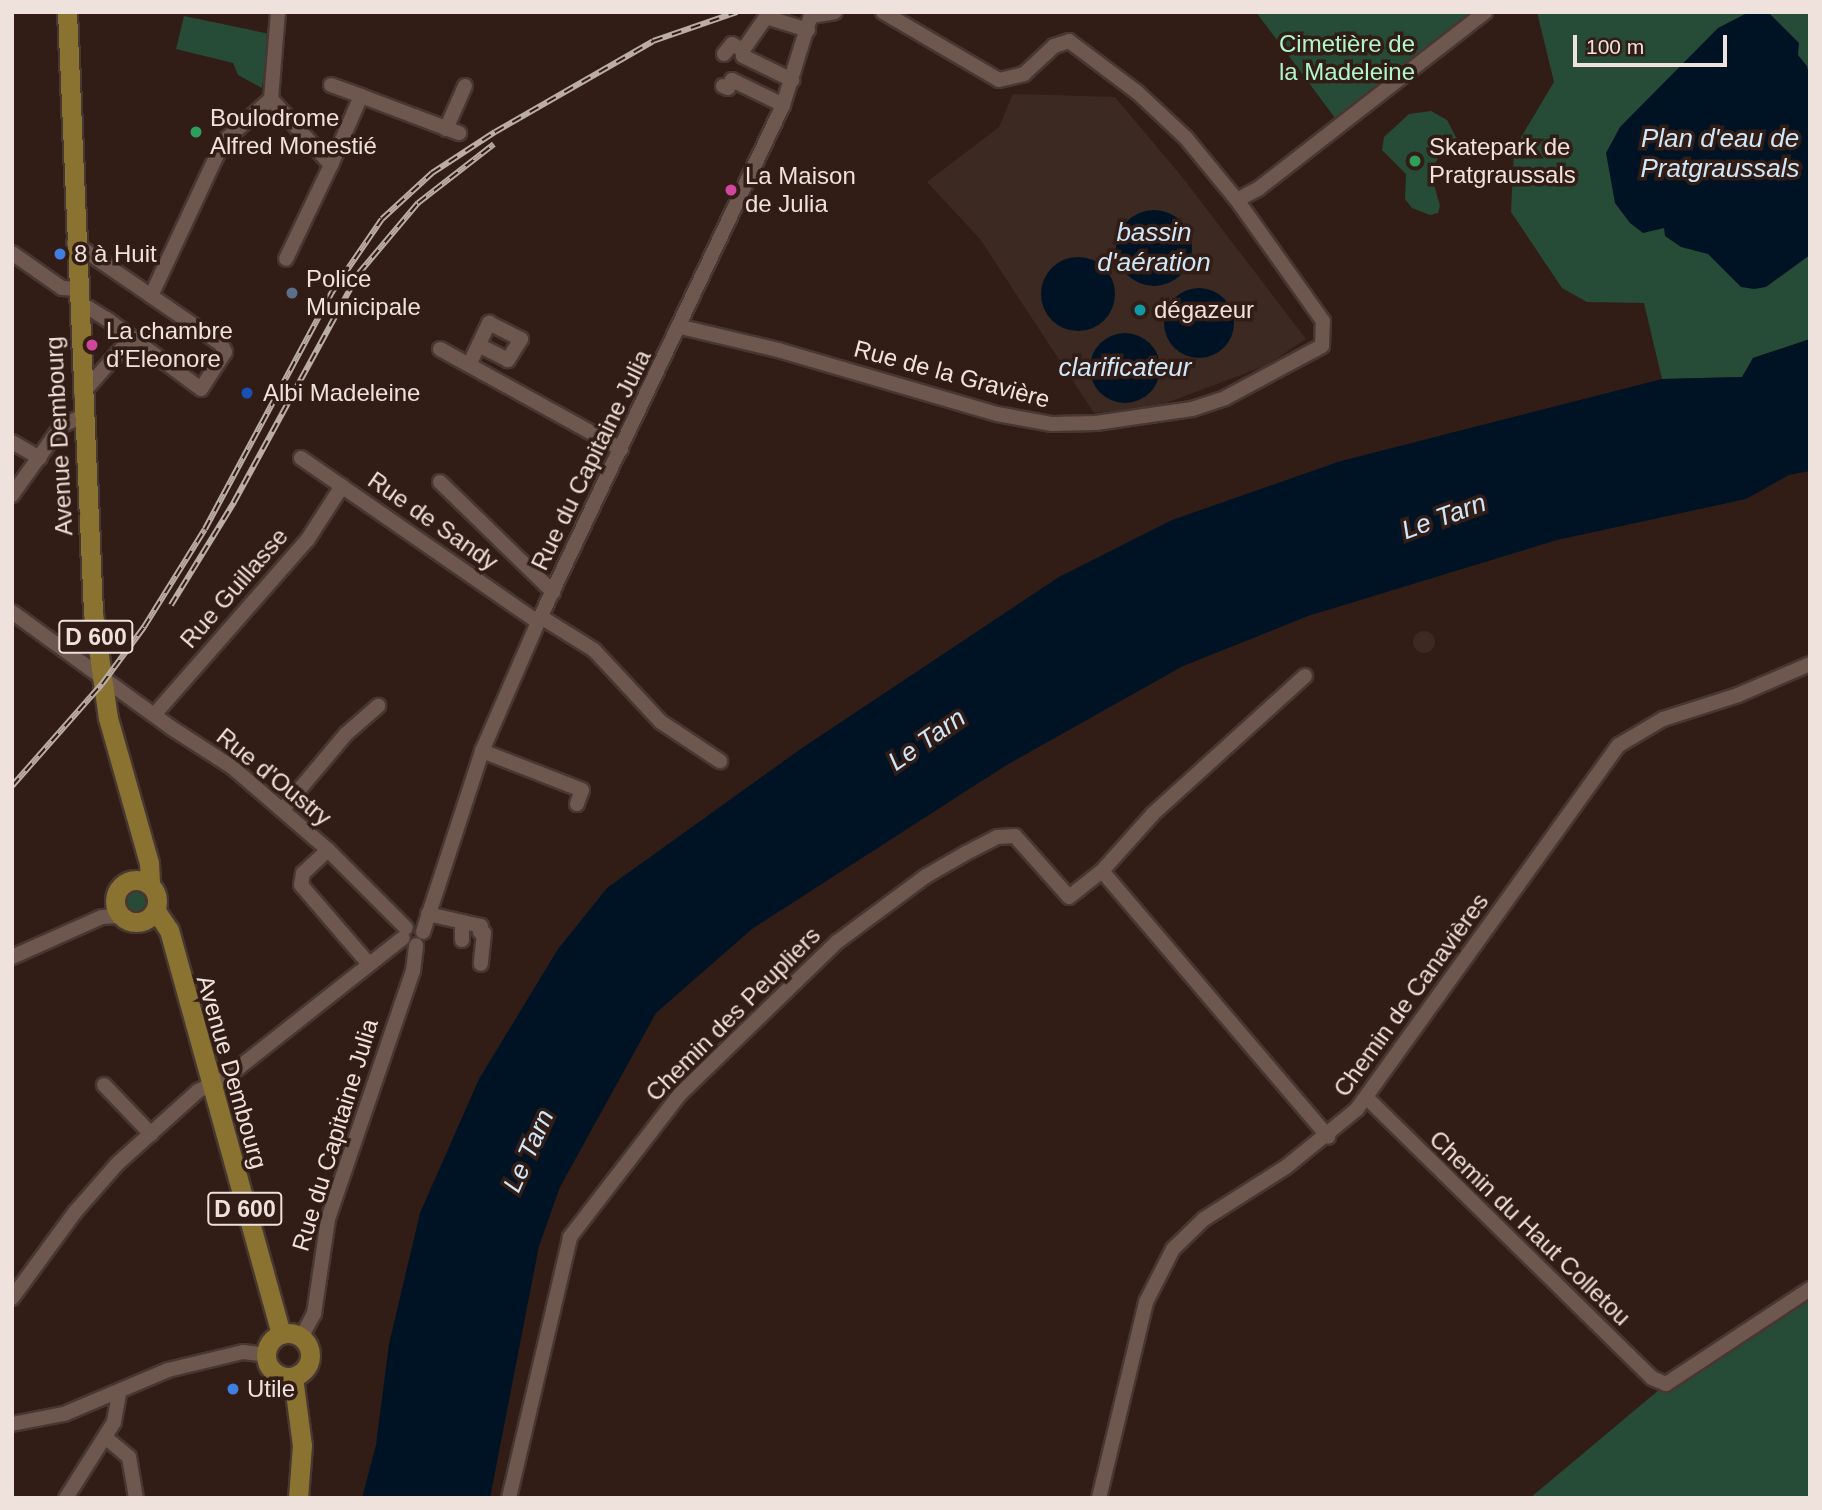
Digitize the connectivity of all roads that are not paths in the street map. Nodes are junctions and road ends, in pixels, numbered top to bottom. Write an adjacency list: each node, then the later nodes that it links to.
1 (67, 12): 18 (main road, Avenue Dembourg / D 600)
2 (278, 12): 14 (street)
3 (835, 12): 6 (street)
4 (883, 12): 17 (street)
5 (1485, 12): 17 (street)
6 (810, 19): 7 (street); 9 (street, Rue du Capitaine Julia)
7 (743, 50): 8 (street); 9 (street)
8 (724, 54)
9 (792, 80): 15 (street, Rue du Capitaine Julia)
10 (331, 85): 13 (street)
11 (466, 86): 13 (street)
12 (723, 86): 15 (street)
13 (361, 96): 16 (street)
14 (271, 99): 16 (street); 21 (street)
15 (783, 106): 23 (street, Rue du Capitaine Julia)
16 (331, 165): 20 (street)
17 (1237, 200): 23 (street, Rue de la Gravière)
18 (74, 243): 21 (street); 22 (main road, Avenue Dembourg / D 600)
19 (12, 253): 22 (street)
20 (286, 259)
21 (151, 296): 24 (street)
22 (77, 299): 24 (street); 28 (main road, Avenue Dembourg / D 600)
23 (681, 327): 31 (street, Rue du Capitaine Julia)
24 (132, 337): 28 (street)
25 (479, 345): 27 (street)
26 (440, 349): 27 (street)
27 (469, 365): 31 (street)
28 (81, 395): 29 (main road, Avenue Dembourg / D 600)
29 (82, 417): 33 (street); 42 (main road, Avenue Dembourg / D 600)
30 (12, 442): 33 (street)
31 (621, 449): 37 (street, Rue du Capitaine Julia)
32 (301, 457): 35 (street, Rue de Sandy)
33 (40, 458): 36 (street)
34 (440, 482): 37 (street)
35 (342, 486): 39 (street, Rue de Sandy); 44 (street, Rue Guillasse)
36 (12, 495)
37 (553, 592): 39 (street, Rue du Capitaine Julia)
38 (12, 612): 42 (street, Rue d'Oustry)
39 (540, 620): 45 (street, Rue du Capitaine Julia); 46 (street, Rue de Sandy)
40 (1810, 664): 63 (street, Chemin de Canavières)
41 (1305, 676): 50 (street, Chemin des Peupliers)
42 (101, 677): 44 (street, Rue d'Oustry); 51 (main road, Avenue Dembourg / D 600)
43 (378, 706): 48 (street)
44 (154, 715): 48 (street, Rue d'Oustry)
45 (482, 751): 47 (street); 53 (street, Rue du Capitaine Julia)
46 (720, 761)
47 (578, 804)
48 (283, 809): 49 (street, Rue d'Oustry)
49 (328, 850): 56 (street, Rue d'Oustry); 59 (street)
50 (1101, 871): 65 (street); 78 (street, Chemin des Peupliers)
51 (142, 882): 52 (main road); 54 (main road)
52 (112, 912): 54 (main road); 58 (street)
53 (428, 914): 55 (street); 56 (street)
54 (150, 916): 61 (main road, Avenue Dembourg / D 600)
55 (462, 923): 57 (street); 60 (street)
56 (412, 935): 59 (street); 69 (street, Rue du Capitaine Julia)
57 (462, 940)
58 (12, 957)
59 (368, 963): 61 (street)
60 (481, 964)
61 (210, 1083): 64 (street); 68 (main road, Avenue Dembourg / D 600)
62 (104, 1085): 64 (street)
63 (1367, 1098): 65 (street, Chemin de Canavières); 66 (street, Chemin du Haut Colletou)
64 (150, 1134): 67 (street)
65 (1328, 1138): 79 (street, Chemin de Canavières)
66 (1810, 1289)
67 (12, 1298)
68 (281, 1334): 69 (main road); 70 (main road)
69 (301, 1338): 71 (main road)
70 (265, 1355): 71 (main road); 72 (street)
71 (293, 1377): 77 (main road)
72 (119, 1394): 73 (street); 74 (street)
73 (12, 1424)
74 (105, 1437): 75 (street); 76 (street)
75 (66, 1498)
76 (136, 1498)
77 (298, 1498)
78 (509, 1498)
79 (1099, 1498)

